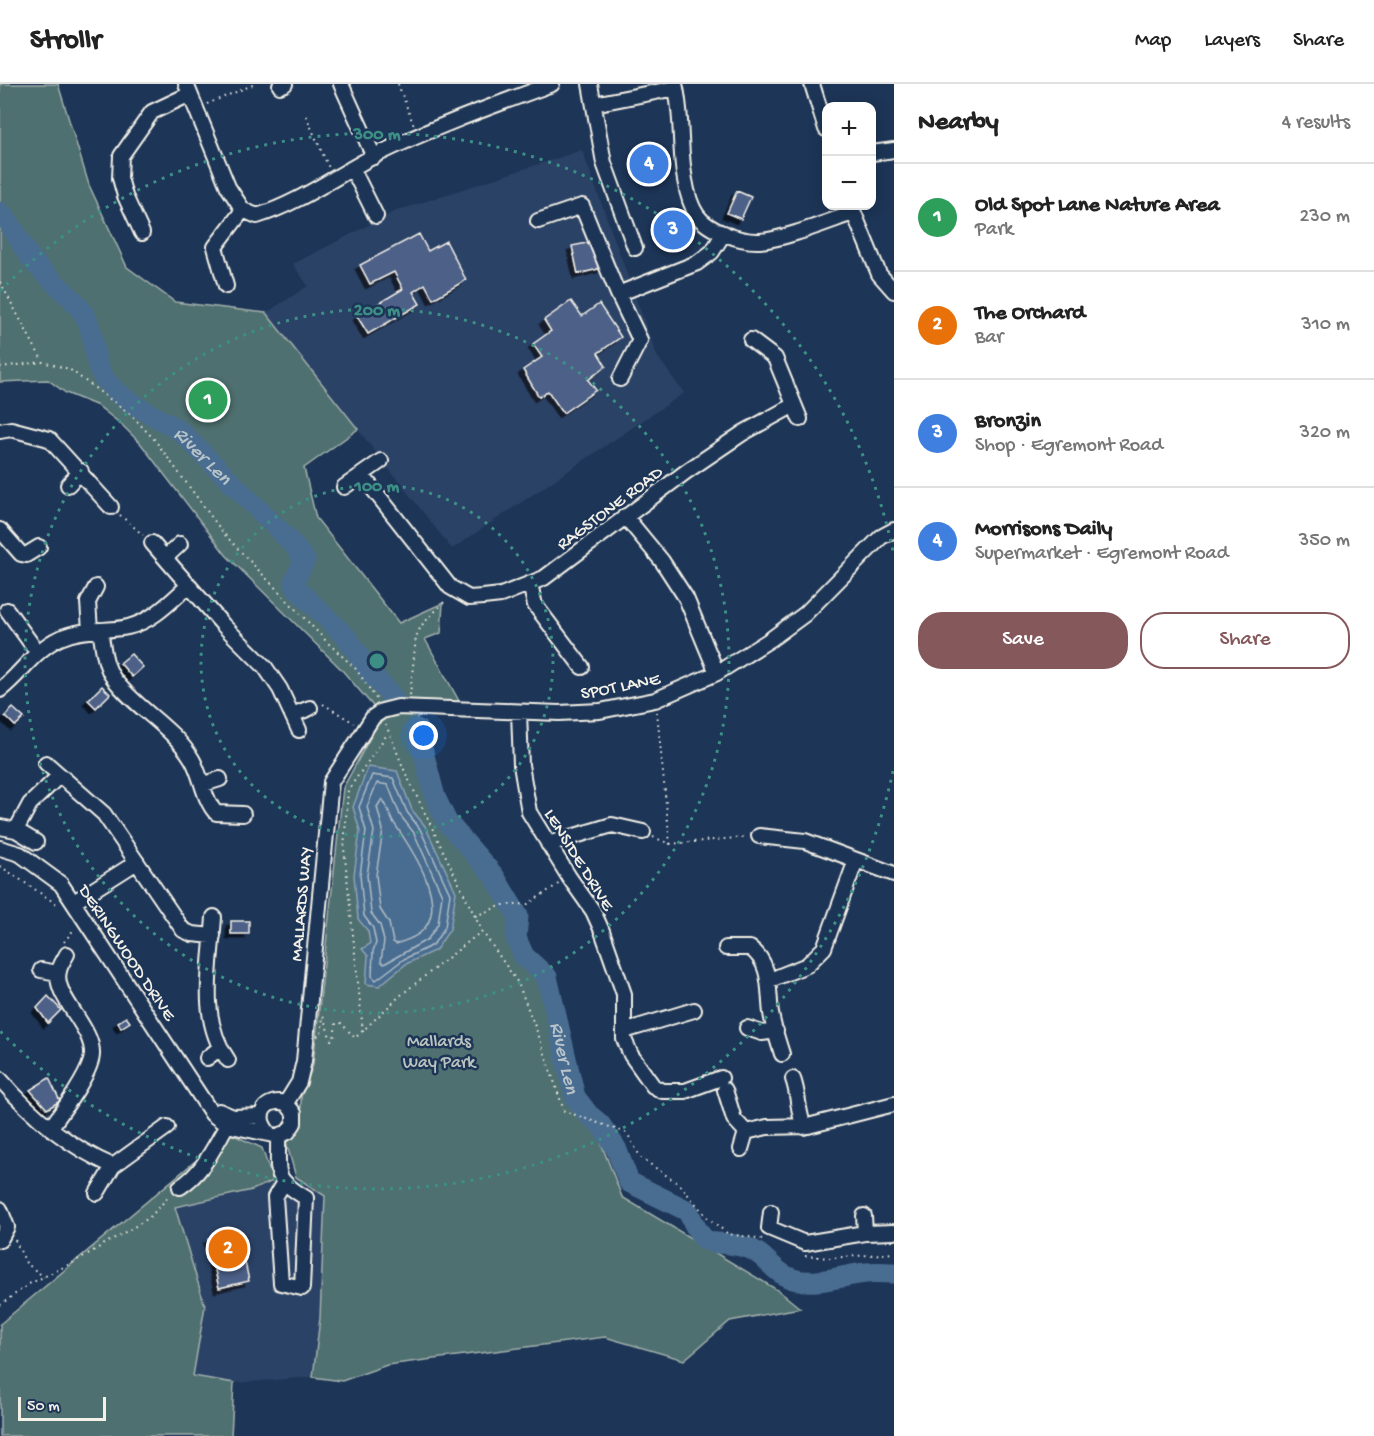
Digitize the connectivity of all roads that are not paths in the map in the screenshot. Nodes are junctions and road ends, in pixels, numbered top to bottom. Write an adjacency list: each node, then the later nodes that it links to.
1 (341, 84): 11 (street)
2 (550, 84): 11 (street)
3 (590, 84): 7 (street)
4 (812, 84): 8 (street)
5 (676, 86): 7 (street); 19 (street)
6 (188, 89): 13 (street); 18 (street)
7 (594, 104): 20 (street)
8 (822, 116)
9 (894, 150): 10 (street)
10 (876, 152)
11 (374, 157): 12 (street)
12 (352, 168): 13 (street); 16 (street)
13 (243, 210): 21 (street)
14 (849, 210): 19 (street)
15 (852, 210): 22 (street)
16 (376, 216)
17 (538, 221): 23 (street)
18 (142, 233)
19 (724, 233): 23 (street)
20 (636, 248)
21 (226, 286)
22 (894, 291)
23 (618, 294): 25 (street)
24 (751, 340): 26 (street)
25 (620, 380)
26 (794, 405): 27 (street); 35 (street, RAGSTONE ROAD)
27 (800, 419)
28 (0, 431): 30 (street)
29 (381, 461): 31 (street)
30 (81, 471): 32 (street); 34 (street)
31 (362, 475): 33 (street); 42 (street, RAGSTONE ROAD)
32 (68, 485)
33 (345, 487)
34 (111, 507)
35 (626, 516): 42 (street, RAGSTONE ROAD); 49 (street)
36 (0, 530): 40 (street)
37 (894, 530): 49 (street, SPOT LANE)
38 (152, 543): 41 (street)
39 (180, 544): 41 (street)
40 (39, 547)
41 (166, 557): 43 (street)
42 (530, 584): 48 (street)
43 (189, 585): 46 (street); 54 (street)
44 (96, 587): 46 (street)
45 (7, 610): 47 (street)
46 (95, 630): 47 (street); 59 (street)
47 (38, 653): 50 (street)
48 (582, 667)
49 (717, 673): 52 (street, SPOT LANE)
50 (0, 690)
51 (315, 705): 54 (street)
52 (519, 712): 53 (street, SPOT LANE); 67 (street, LENSIDE DRIVE)
53 (378, 714): 92 (street, MALLARDS WAY)
54 (292, 715): 55 (street)
55 (299, 730)
56 (46, 763): 57 (street)
57 (59, 776): 62 (street); 71 (street)
58 (220, 779): 59 (street)
59 (204, 784): 60 (street)
60 (243, 814)
61 (0, 826): 62 (street)
62 (16, 830): 66 (street)
63 (643, 832): 67 (street)
64 (759, 836): 65 (street)
65 (780, 838): 69 (street); 70 (street)
66 (36, 842)
67 (548, 844): 83 (street, LENSIDE DRIVE)
68 (0, 848): 73 (street, DERINGWOOD DRIVE)
69 (779, 853)
70 (856, 860): 72 (street); 80 (street)
71 (137, 862): 73 (street); 75 (street)
72 (894, 874)
73 (74, 902): 91 (street, DERINGWOOD DRIVE)
74 (214, 917): 75 (street)
75 (213, 936): 85 (street)
76 (726, 948): 80 (street)
77 (67, 954): 79 (street)
78 (41, 970): 79 (street)
79 (58, 973): 96 (street)
80 (770, 980): 84 (street)
81 (694, 1010): 83 (street)
82 (747, 1028): 84 (street)
83 (624, 1031): 99 (street, LENSIDE DRIVE)
84 (776, 1031): 86 (street)
85 (220, 1048): 87 (street); 88 (street)
86 (782, 1054)
87 (207, 1058)
88 (228, 1060)
89 (0, 1078): 96 (street)
90 (793, 1079): 98 (street)
91 (202, 1101): 94 (street); 95 (street, DERINGWOOD DRIVE)
92 (286, 1103): 94 (street); 100 (street)
93 (894, 1104): 98 (street)
94 (261, 1116): 100 (street)
95 (227, 1125): 100 (street); 104 (street)
96 (51, 1127): 102 (street)
97 (167, 1127): 102 (street)
98 (804, 1127): 99 (street)
99 (746, 1132): 101 (street)
100 (273, 1134): 103 (street)
101 (741, 1149)
102 (113, 1166): 105 (street)
103 (283, 1184): 103 (street)
104 (180, 1187)
105 (97, 1193)
106 (2, 1210): 111 (street)
107 (771, 1212): 110 (street)
108 (864, 1216): 110 (street)
109 (894, 1232): 110 (street)
110 (865, 1233)
111 (0, 1240)

